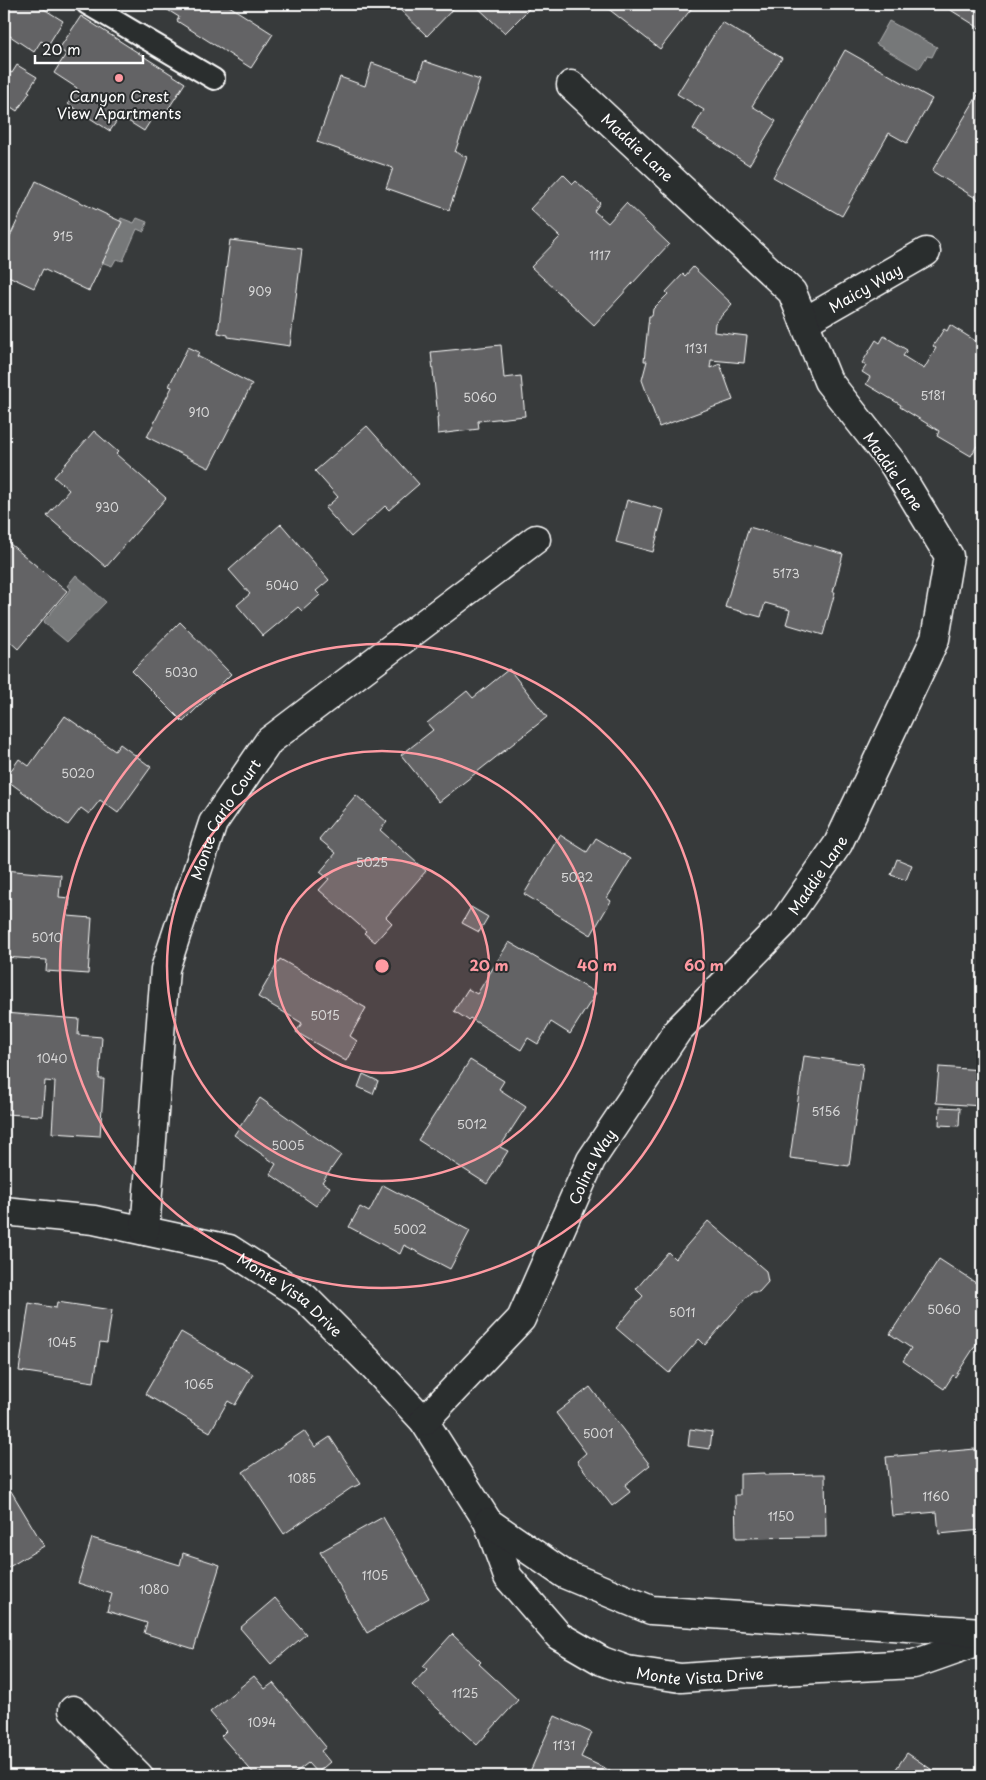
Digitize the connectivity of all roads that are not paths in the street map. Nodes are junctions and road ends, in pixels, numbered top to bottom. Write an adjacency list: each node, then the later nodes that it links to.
1 (87, 4): 2 (lane)
2 (214, 79)
3 (571, 85): 5 (street, Maddie Lane)
4 (926, 252): 5 (street, Maicy Way)
5 (804, 322): 7 (street, Maddie Lane)
6 (536, 539): 9 (street, Monte Carlo Court)
7 (782, 926): 10 (street, Colina Way)
8 (4, 1211): 9 (street, Monte Vista Drive)
9 (145, 1231): 10 (street, Monte Vista Drive)
10 (424, 1421): 11 (street, Monte Vista Drive)
11 (488, 1522): 12 (street, Monte Vista Drive); 13 (street, Monte Vista Drive)
12 (982, 1632)
13 (982, 1640)
14 (73, 1710): 15 (street)
15 (138, 1776)

